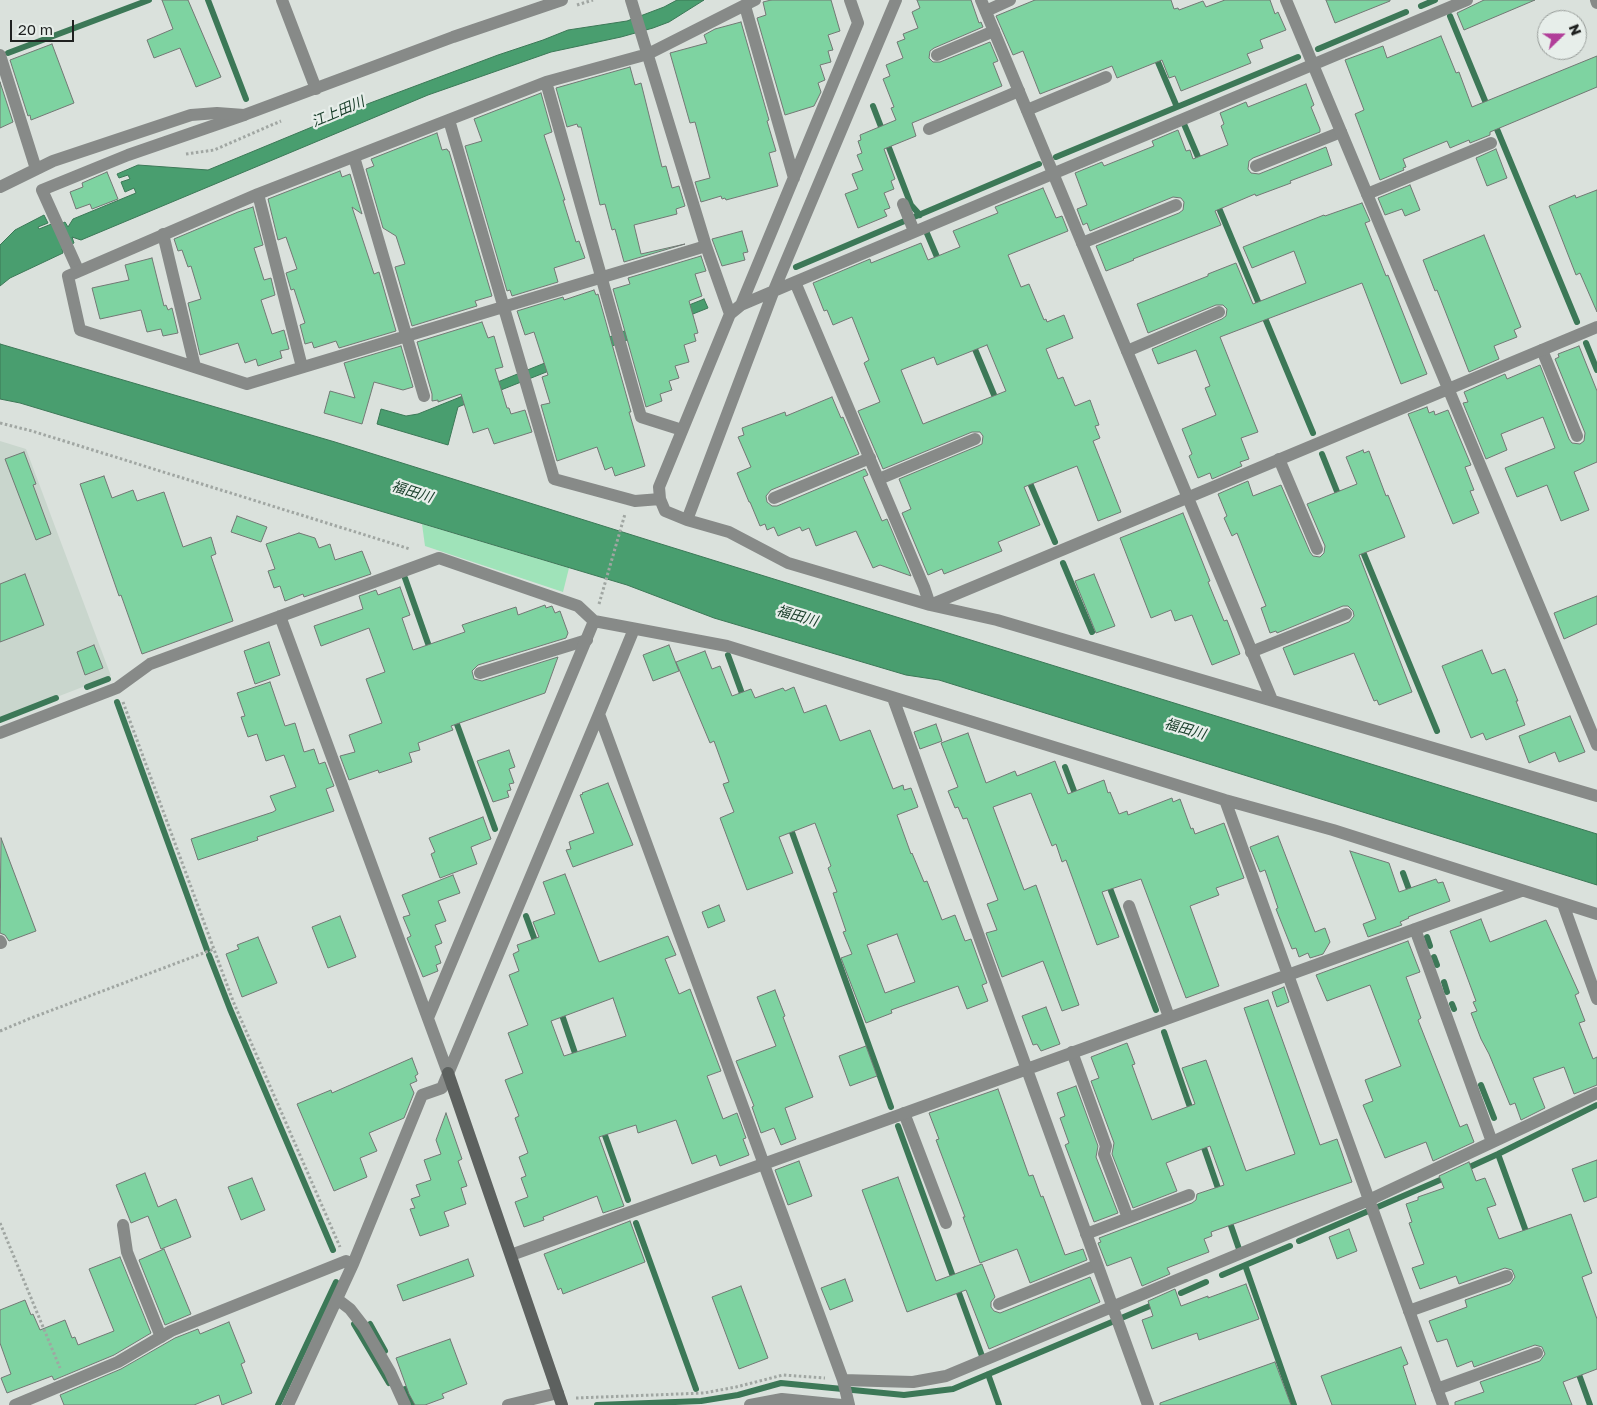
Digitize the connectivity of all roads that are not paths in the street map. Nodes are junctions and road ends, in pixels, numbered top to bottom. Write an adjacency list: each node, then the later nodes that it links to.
1 (282, 0): 18 (street)
2 (562, 0): 18 (street)
3 (631, 0): 12 (street)
4 (850, 0): 30 (street)
5 (896, 0): 41 (street)
6 (1010, 0): 10 (street)
7 (1286, 0): 15 (street)
8 (1467, 0): 15 (street)
9 (750, 3): 12 (street); 30 (street)
10 (983, 5): 11 (street)
11 (994, 32): 13 (street); 19 (street)
12 (648, 54): 17 (street); 37 (street)
13 (936, 54)
14 (0, 56): 28 (street)
15 (1313, 65): 24 (street); 29 (street)
16 (1106, 77): 20 (street)
17 (546, 82): 22 (street); 39 (street)
18 (316, 89): 21 (street)
19 (1019, 91): 20 (street); 23 (street)
20 (1027, 110): 29 (street)
21 (244, 115): 28 (street); 38 (street)
22 (449, 120): 26 (street); 43 (street)
23 (929, 129)
24 (1341, 132): 27 (street); 33 (street)
25 (1491, 143): 33 (street)
26 (354, 157): 32 (street); 47 (street)
27 (1256, 166)
28 (36, 169): 31 (street)
29 (1053, 173): 36 (street); 40 (street)
30 (794, 178): 42 (street)
31 (0, 187)
32 (258, 194): 35 (street); 51 (street)
33 (1367, 194): 52 (street)
34 (1176, 205): 36 (street)
35 (163, 234): 38 (street); 50 (street)
36 (1082, 243): 49 (street)
37 (706, 246): 39 (street); 45 (street)
38 (78, 270): 50 (street)
39 (601, 277): 43 (street); 54 (street)
40 (795, 282): 41 (street); 57 (street)
41 (774, 290): 42 (street); 63 (street)
42 (741, 305): 45 (street)
43 (504, 306): 47 (street); 62 (street)
44 (1219, 312): 49 (street)
45 (730, 314): 54 (street)
46 (1597, 327): 48 (street)
47 (406, 336): 51 (street); 53 (street)
48 (1542, 350): 52 (street); 55 (street)
49 (1127, 351): 61 (street)
50 (195, 367): 51 (street)
51 (302, 367)
52 (1448, 389): 58 (street); 77 (street)
53 (424, 396)
54 (682, 430): 62 (street)
55 (1577, 436)
56 (975, 439): 59 (street)
57 (870, 458): 59 (street); 60 (street)
58 (1279, 460): 61 (street); 64 (street)
59 (878, 479): 65 (street)
60 (774, 498)
61 (1188, 498): 65 (street); 71 (street)
62 (660, 499): 63 (street)
63 (687, 520): 65 (street)
64 (1317, 550)
65 (930, 605): 74 (street)
66 (1346, 614): 71 (street)
67 (280, 616): 68 (street); 76 (street); 88 (street)
68 (594, 621): 69 (street); 70 (street)
69 (634, 629): 73 (street); 75 (street)
70 (587, 640): 72 (street); 88 (street)
71 (1252, 652): 74 (street)
72 (480, 673)
73 (893, 698): 79 (street); 90 (street)
74 (1272, 700): 78 (street)
75 (599, 714): 91 (street); 95 (street)
76 (0, 733)
77 (1597, 745)
78 (1597, 796)
79 (1225, 800): 80 (street); 85 (street)
80 (1521, 891): 81 (street); 84 (street)
81 (1563, 904): 83 (street); 86 (street)
82 (1129, 906): 87 (street)
83 (1597, 914)
84 (1415, 929): 85 (street); 94 (street)
85 (1288, 974): 87 (street); 97 (street)
86 (1597, 999)
87 (1169, 1017): 89 (street)
88 (428, 1018): 91 (street)
89 (1072, 1052): 90 (street); 98 (street)
90 (1026, 1068): 93 (street); 101 (street)
91 (448, 1073): 102 (street); 103 (street)
92 (1597, 1093): 94 (street)
93 (904, 1112): 95 (street); 99 (street)
94 (1492, 1142): 97 (street)
95 (763, 1163): 102 (street); 112 (street)
96 (1189, 1195): 98 (street)
97 (1371, 1205): 108 (street); 109 (street)
98 (1128, 1218): 101 (street)
99 (946, 1223)
100 (123, 1225): 110 (street)
101 (1086, 1234): 104 (street)
102 (511, 1255): 114 (street)
103 (350, 1262): 106 (street); 110 (street)
104 (1098, 1265): 107 (street); 108 (street)
105 (1507, 1276): 109 (street)
106 (337, 1299): 117 (street); 118 (street)
107 (999, 1304)
108 (1114, 1309): 112 (street); 121 (street)
109 (1409, 1311): 113 (street)
110 (161, 1337): 116 (street)
111 (1537, 1353): 113 (street)
112 (843, 1382): 115 (street)
113 (1437, 1389): 122 (street)
114 (560, 1399): 119 (street)
115 (846, 1403): 120 (street)
116 (15, 1405)
117 (288, 1405)
118 (405, 1405)
119 (508, 1405)
120 (756, 1405)
121 (1148, 1405)
122 (1443, 1405)

